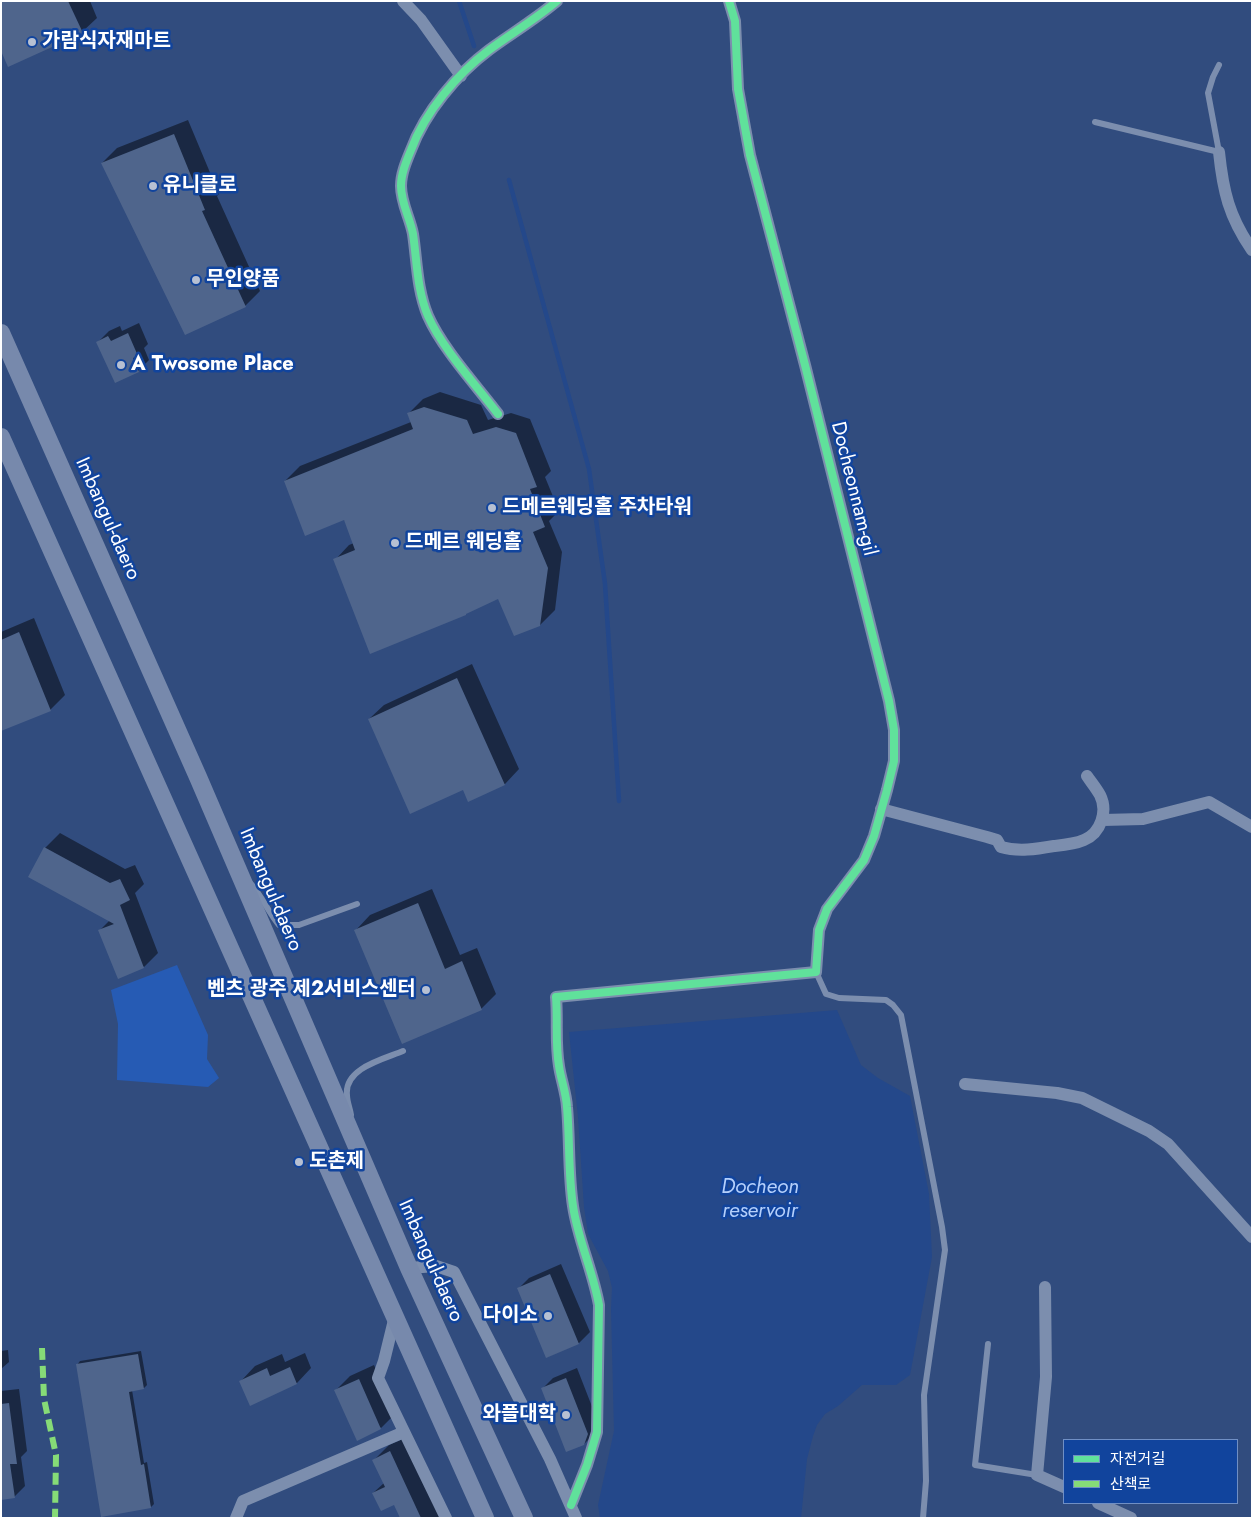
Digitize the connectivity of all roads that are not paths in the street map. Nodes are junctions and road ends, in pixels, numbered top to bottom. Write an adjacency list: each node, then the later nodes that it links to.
1 (403, 1): 5 (street)
2 (557, 1): 5 (street)
3 (729, 1): 13 (street, Docheonnam-gil)
4 (1219, 65): 7 (lane)
5 (461, 76): 10 (street)
6 (1095, 122): 7 (lane)
7 (1219, 152): 8 (street)
8 (1252, 250)
9 (1, 333): 16 (main road, Imbangul-daero)
10 (498, 414)
11 (1, 437): 25 (main road)
12 (1086, 776): 14 (street)
13 (881, 809): 14 (street); 18 (street, Docheonnam-gil)
14 (1103, 820): 15 (street)
15 (1252, 827)
16 (237, 868): 17 (lane); 21 (main road, Imbangul-daero)
17 (357, 904)
18 (816, 972): 31 (street); 37 (lane)
19 (403, 1051): 21 (lane)
20 (965, 1084): 22 (street)
21 (358, 1150): 23 (main road, Imbangul-daero)
22 (1252, 1237)
23 (409, 1268): 31 (street); 35 (main road, Imbangul-daero)
24 (1045, 1287): 28 (street)
25 (395, 1316): 27 (street); 34 (main road)
26 (988, 1344): 28 (lane)
27 (404, 1432): 32 (street); 33 (street)
28 (1037, 1475): 29 (street)
29 (1063, 1488)
30 (1100, 1504): 38 (street)
31 (571, 1505): 36 (street)
32 (236, 1518)
33 (446, 1518)
34 (486, 1518)
35 (524, 1518)
36 (576, 1518)
37 (923, 1518)
38 (1131, 1518)

